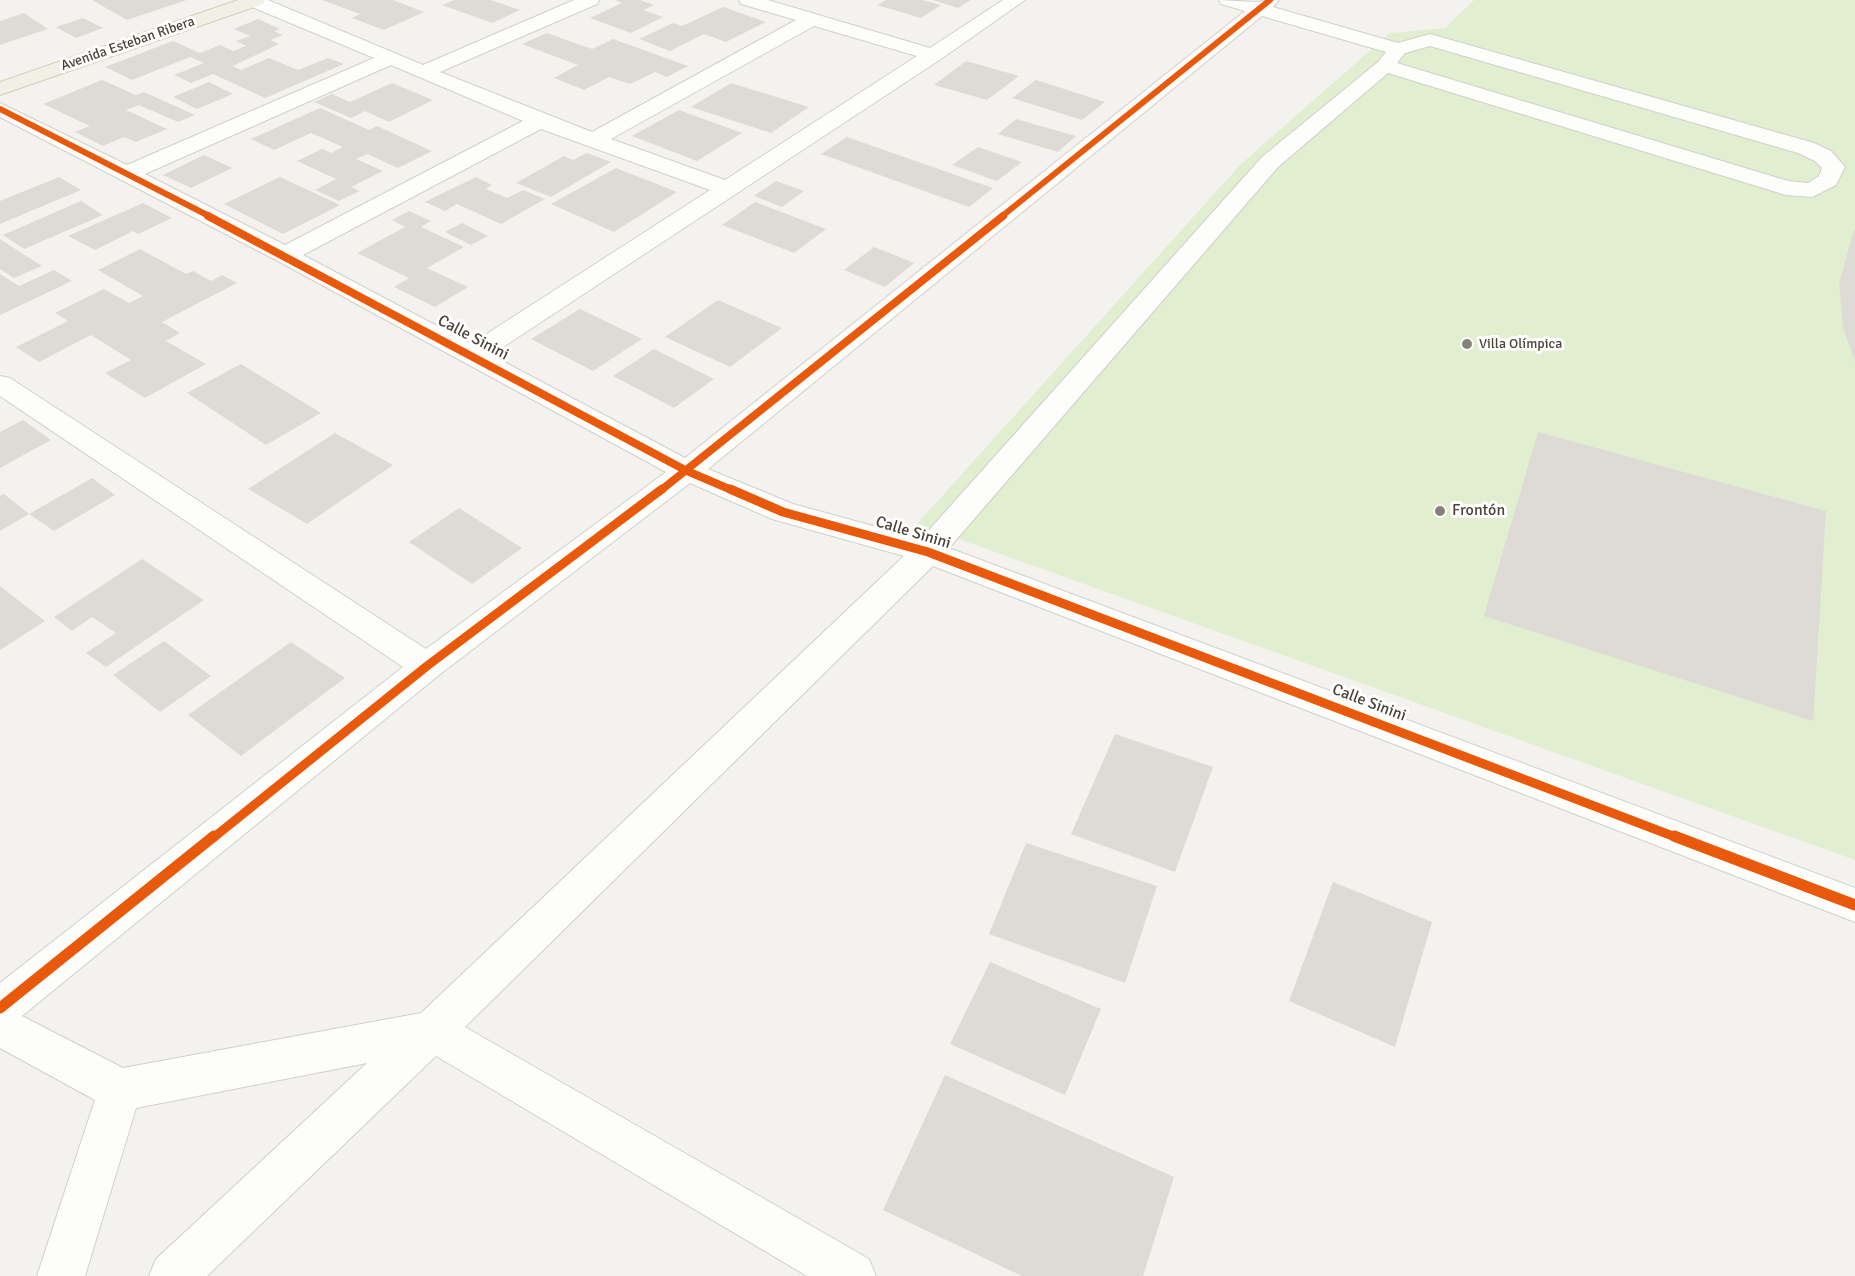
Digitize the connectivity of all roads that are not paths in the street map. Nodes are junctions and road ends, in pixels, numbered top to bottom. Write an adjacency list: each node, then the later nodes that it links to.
1 (217, 0): 13 (main road, Avenida Esteban Ribera)
2 (254, 0): 11 (street); 14 (main road, Avenida Esteban Ribera)
3 (590, 0): 12 (street)
4 (748, 0): 8 (street)
5 (1016, 0): 9 (street)
6 (1228, 0): 7 (street)
7 (1269, 7): 10 (street); 23 (street)
8 (810, 20): 9 (street); 17 (street)
9 (934, 54): 19 (street)
10 (1392, 57): 10 (street); 24 (street)
11 (389, 59): 12 (street); 18 (street)
12 (423, 72): 16 (street)
13 (0, 74)
14 (0, 89)
15 (0, 109): 18 (street, Calle Sinini)
16 (540, 121): 17 (street); 20 (street)
17 (594, 140): 19 (street)
18 (129, 173): 20 (street, Calle Sinini)
19 (725, 188): 21 (street)
20 (285, 255): 21 (street, Calle Sinini)
21 (473, 355): 23 (street, Calle Sinini)
22 (0, 384): 25 (street)
23 (699, 476): 24 (street, Calle Sinini); 25 (street)
24 (928, 552): 26 (street, Calle Sinini); 29 (street)
25 (427, 666): 27 (street)
26 (1855, 905)
27 (0, 1008)
28 (0, 1026): 30 (street)
29 (432, 1031): 30 (street); 32 (street); 33 (street)
30 (120, 1090): 31 (street)
31 (61, 1276)
32 (173, 1276)
33 (852, 1276)

